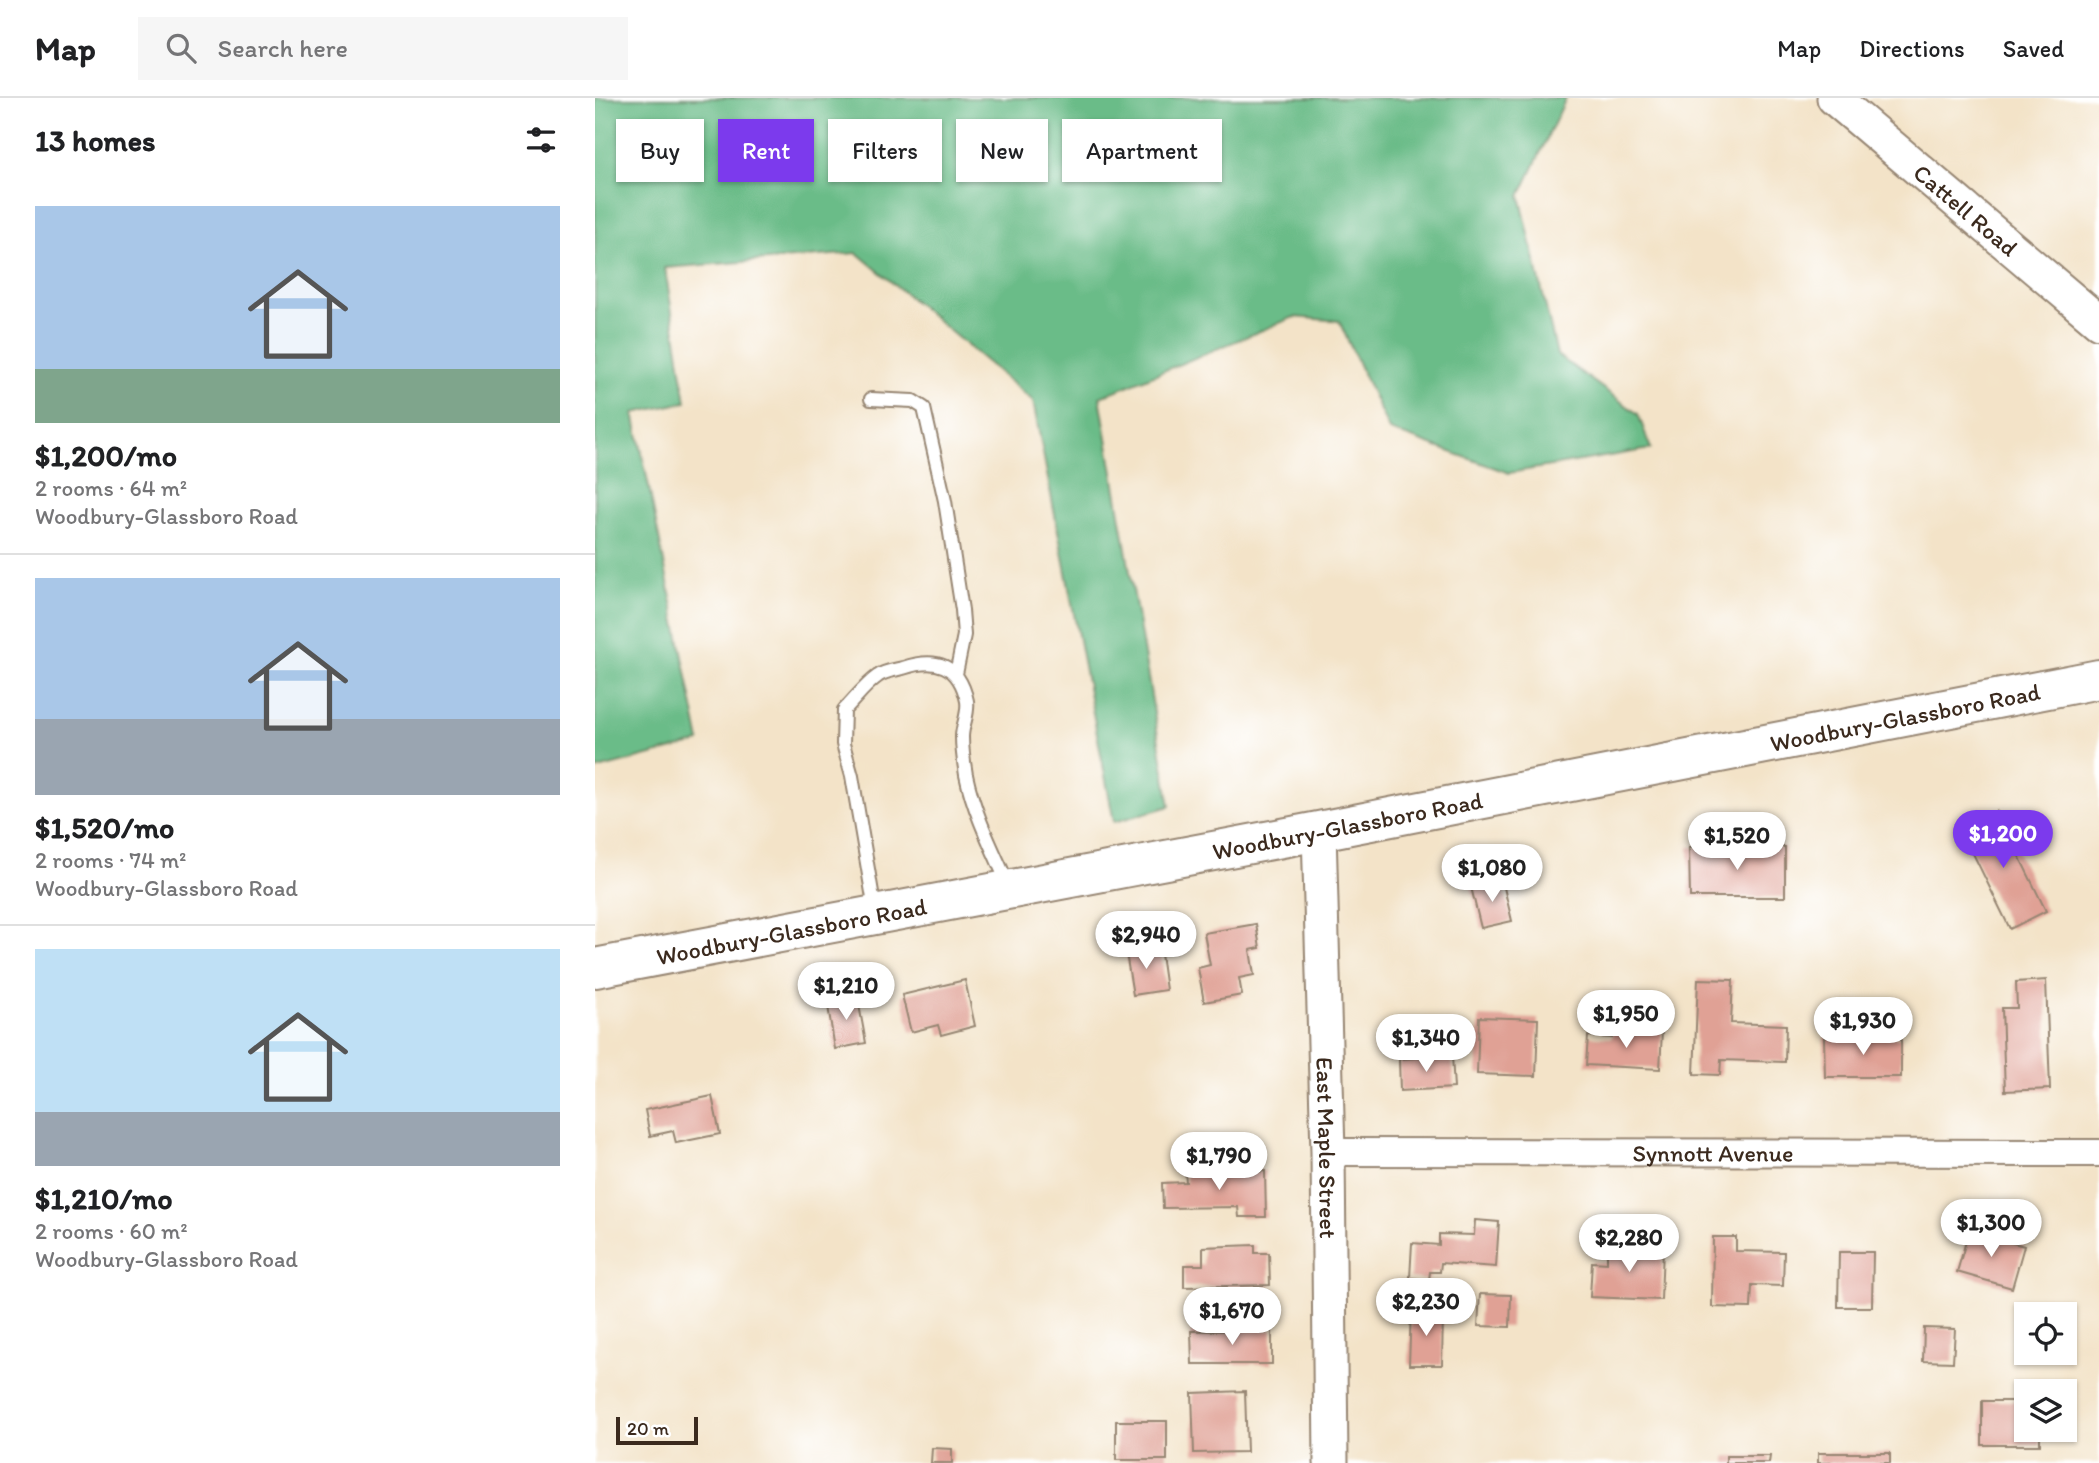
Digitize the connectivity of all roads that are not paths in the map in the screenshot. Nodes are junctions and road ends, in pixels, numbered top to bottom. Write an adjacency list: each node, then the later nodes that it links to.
1 (1833, 98): 2 (street, Cattell Road)
2 (2099, 322)
3 (871, 399): 4 (lane)
4 (956, 674): 7 (lane); 8 (lane)
5 (2099, 679): 6 (main road, Woodbury-Glassboro Road)
6 (1319, 831): 7 (main road, Woodbury-Glassboro Road); 10 (street, East Maple Street)
7 (1009, 888): 8 (main road, Woodbury-Glassboro Road)
8 (876, 914): 9 (main road, Woodbury-Glassboro Road)
9 (595, 968)
10 (1328, 1152): 11 (street, Synnott Avenue); 12 (street, East Maple Street)
11 (2099, 1153)
12 (1331, 1463)

